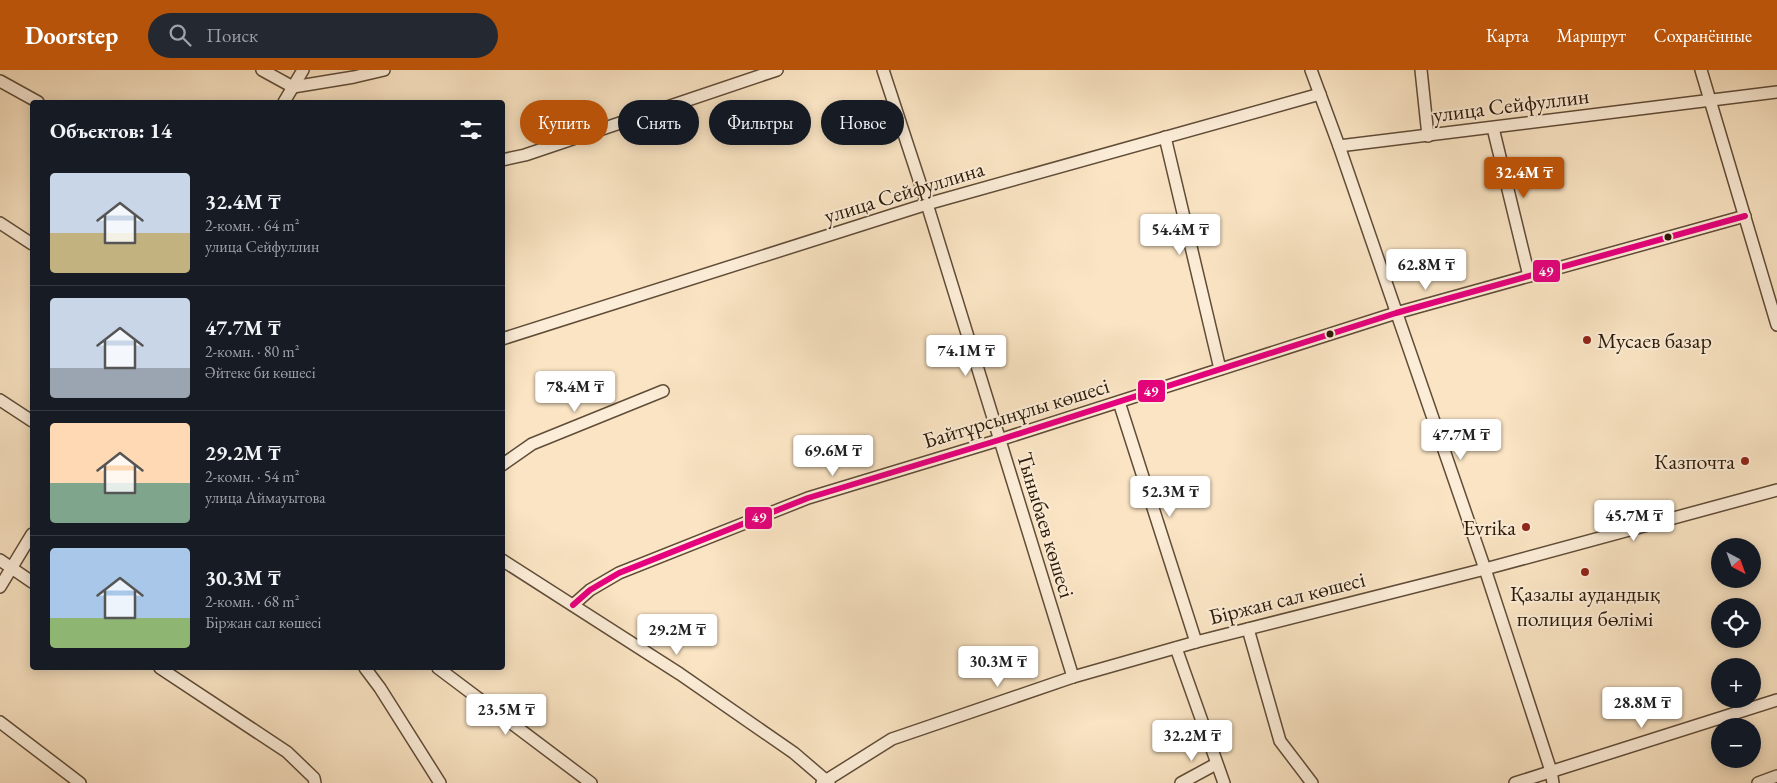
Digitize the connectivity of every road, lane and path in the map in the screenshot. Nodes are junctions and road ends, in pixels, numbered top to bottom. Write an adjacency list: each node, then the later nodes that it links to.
1 (262, 70): 10 (street)
2 (303, 70): 10 (street)
3 (384, 70): 10 (street)
4 (777, 70): 20 (street)
5 (883, 70): 21 (street, Тыныбаев көшесі)
6 (1310, 70): 12 (street)
7 (1421, 70): 17 (street)
8 (1701, 70): 15 (street)
9 (0, 81): 13 (street)
10 (293, 87): 14 (street)
11 (1777, 92): 15 (street, улица Сейфуллин)
12 (1320, 94): 18 (street, улица Сейфуллина); 19 (street)
13 (34, 100)
14 (285, 100)
15 (1711, 101): 16 (street, улица Сейфуллин); 22 (street)
16 (1493, 128): 17 (street, улица Сейфуллин); 25 (street)
17 (1428, 136): 19 (street, улица Сейфуллин)
18 (1165, 137): 21 (street, улица Сейфуллина); 29 (street)
19 (1340, 146): 26 (street)
20 (505, 159)
21 (926, 204): 28 (street, улица Сейфуллина); 34 (street, Тыныбаев көшесі)
22 (1745, 216): 25 (street, Байтұрсынұлы көшесі); 27 (street)
23 (0, 223): 24 (street)
24 (30, 243)
25 (1529, 276): 26 (street, Байтұрсынұлы көшесі)
26 (1396, 313): 29 (street, Байтұрсынұлы көшесі); 41 (street)
27 (1777, 325)
28 (505, 338)
29 (1220, 369): 32 (street, Байтұрсынұлы көшесі)
30 (663, 391): 35 (street)
31 (0, 400): 33 (street)
32 (1119, 402): 34 (street, Байтұрсынұлы көшесі); 46 (street)
33 (30, 420)
34 (999, 440): 44 (street, Байтұрсынұлы көшесі); 51 (street, Тыныбаев көшесі)
35 (505, 463)
36 (1777, 490): 41 (street, Біржан сал көшесі)
37 (30, 537): 40 (street)
38 (0, 560): 40 (street)
39 (505, 562): 44 (street)
40 (12, 568): 42 (street); 43 (street)
41 (1485, 569): 45 (street, Біржан сал көшесі); 55 (street)
42 (30, 581)
43 (0, 587)
44 (573, 605): 57 (street)
45 (1248, 629): 46 (street, Біржан сал көшесі); 64 (street)
46 (1196, 642): 47 (street, Біржан сал көшесі)
47 (1176, 648): 51 (street, Біржан сал көшесі); 54 (street)
48 (163, 670): 59 (street)
49 (366, 670): 60 (street)
50 (441, 670): 61 (street)
51 (1073, 677): 57 (street, Біржан сал көшесі)
52 (1777, 700): 55 (street)
53 (0, 722): 58 (street)
54 (1216, 764): 62 (street); 63 (street)
55 (1551, 770): 65 (street); 66 (street)
56 (1777, 776): 67 (street)
57 (826, 782)
58 (80, 783)
59 (315, 783)
60 (440, 783)
61 (591, 783)
62 (1181, 783)
63 (1224, 783)
64 (1312, 783)
65 (1515, 783)
66 (1553, 783)
67 (1758, 783)

